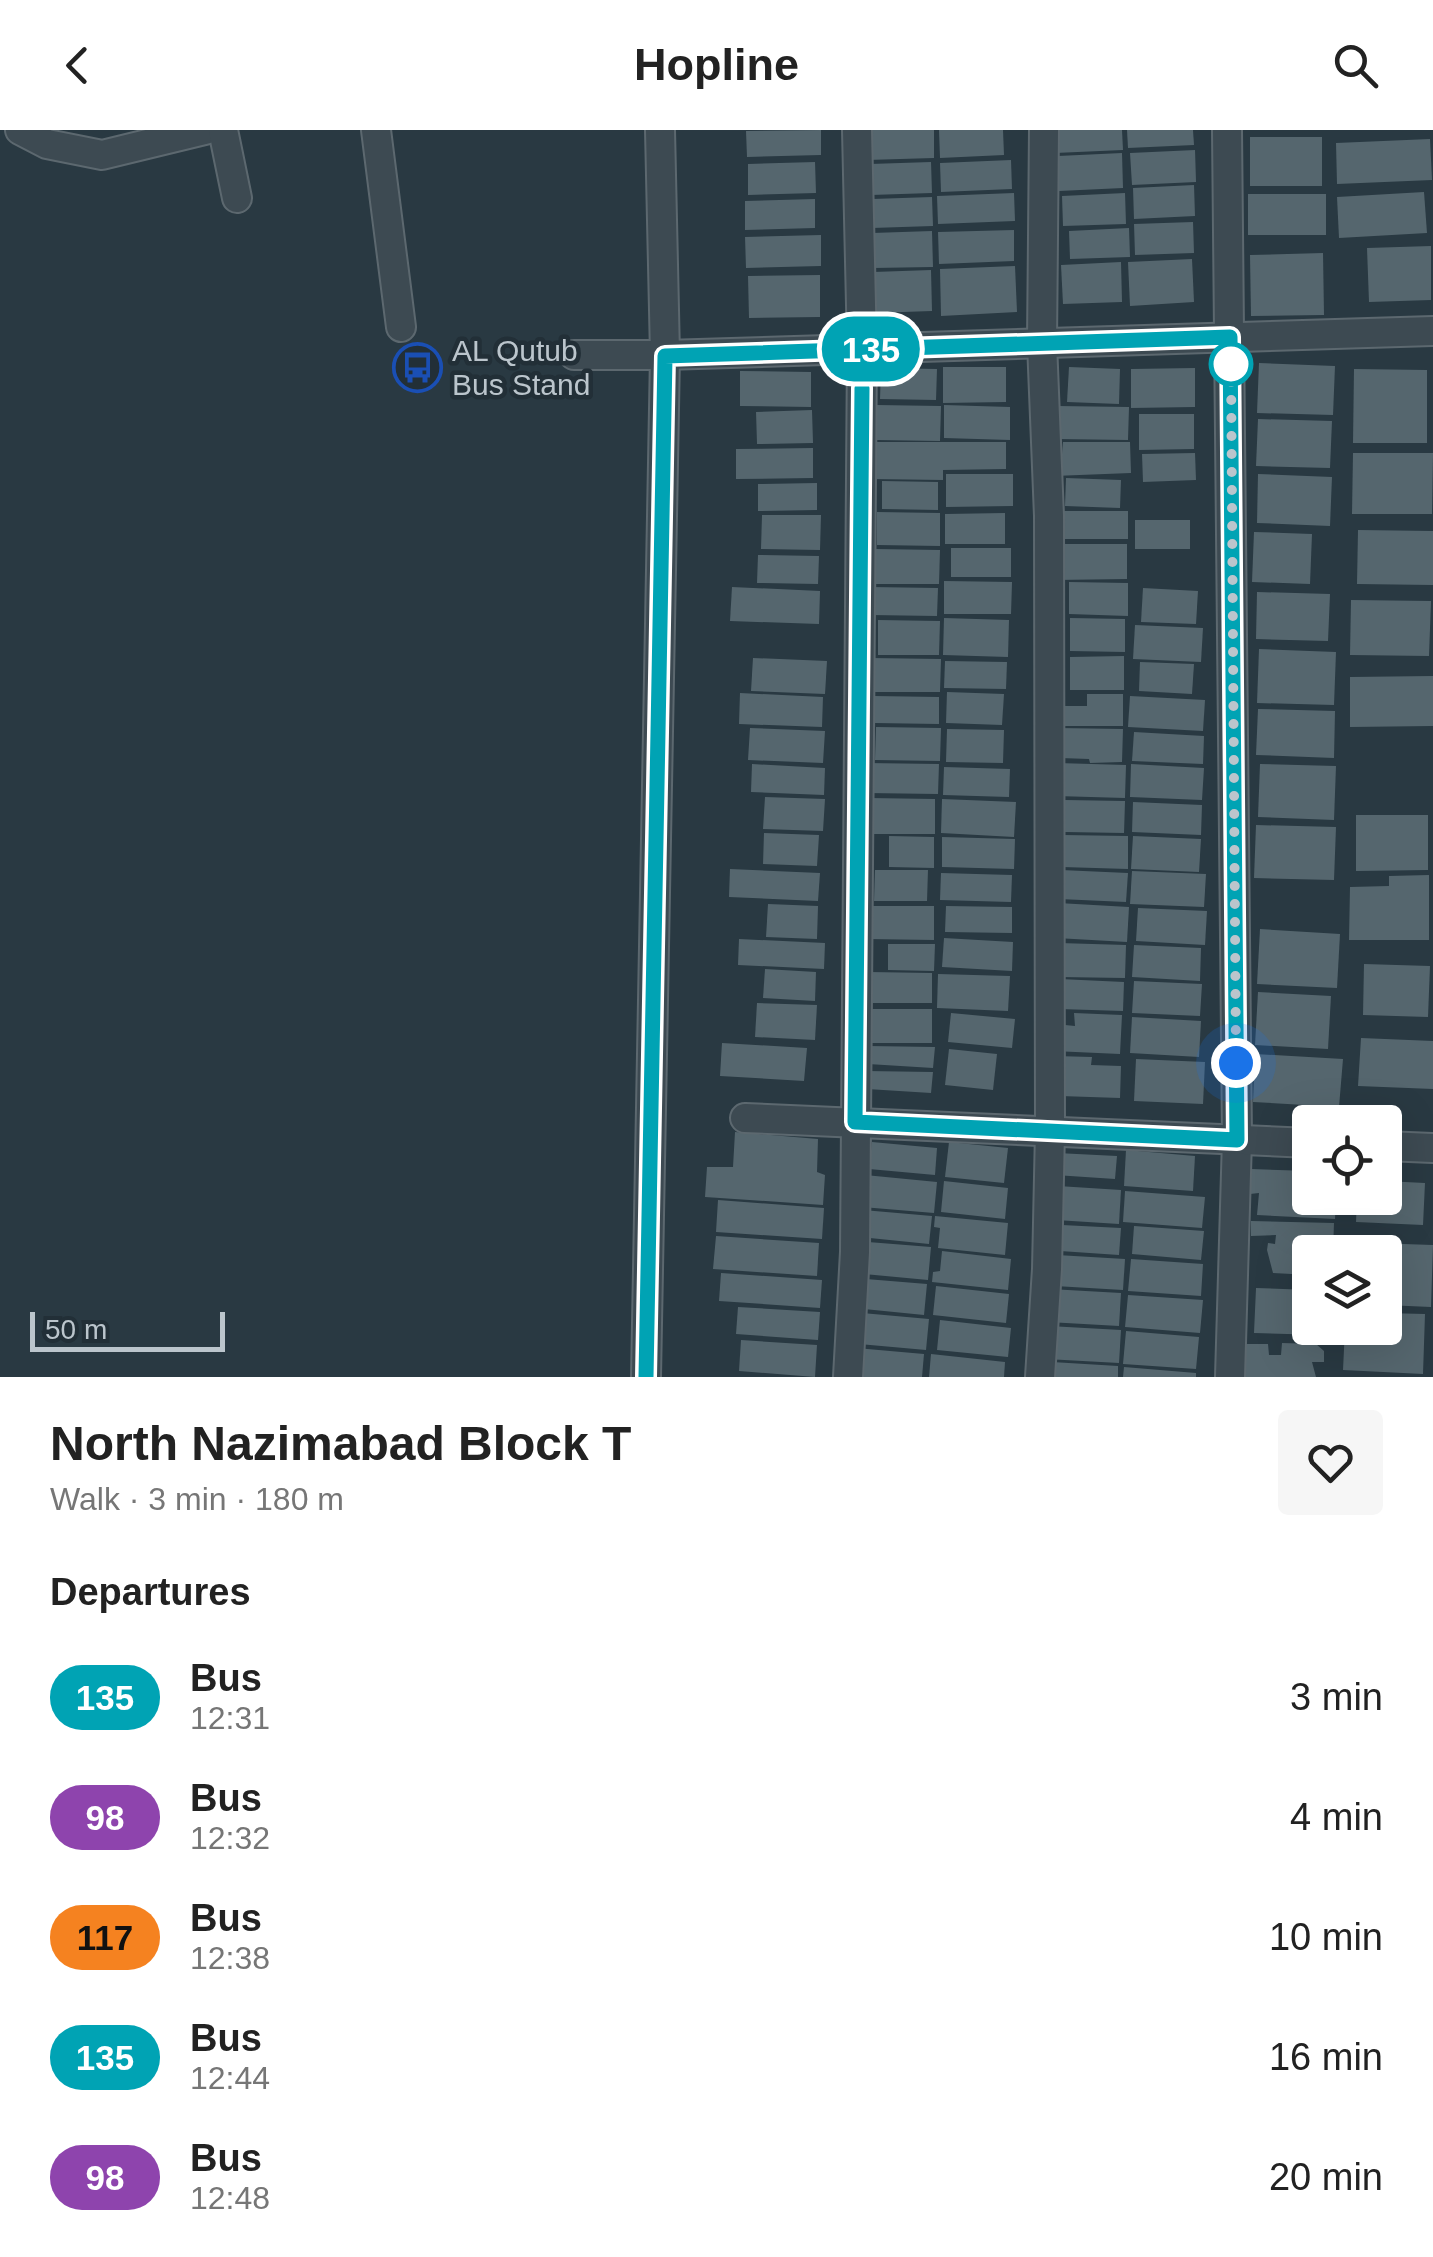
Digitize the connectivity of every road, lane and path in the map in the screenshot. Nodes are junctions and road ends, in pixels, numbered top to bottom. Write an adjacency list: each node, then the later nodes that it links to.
1 (20, 130): 2 (street)
2 (204, 130)
3 (223, 130): 9 (street)
4 (376, 130): 10 (street)
5 (660, 130): 16 (street)
6 (857, 130): 14 (street)
7 (1044, 130): 13 (street)
8 (1227, 130): 12 (street)
9 (237, 198)
10 (402, 327)
11 (1433, 331): 12 (street)
12 (1230, 337): 13 (street); 20 (street)
13 (1042, 343): 14 (street); 19 (street)
14 (862, 349): 16 (street); 18 (street)
15 (574, 355): 16 (street)
16 (665, 356): 24 (street)
17 (744, 1118): 18 (street)
18 (855, 1122): 19 (street); 25 (street)
19 (1050, 1131): 20 (street); 26 (street)
20 (1237, 1140): 21 (street); 27 (street)
21 (1292, 1142)
22 (1402, 1147): 23 (street)
23 (1433, 1148)
24 (646, 1377)
25 (848, 1377)
26 (1040, 1377)
27 (1230, 1377)

